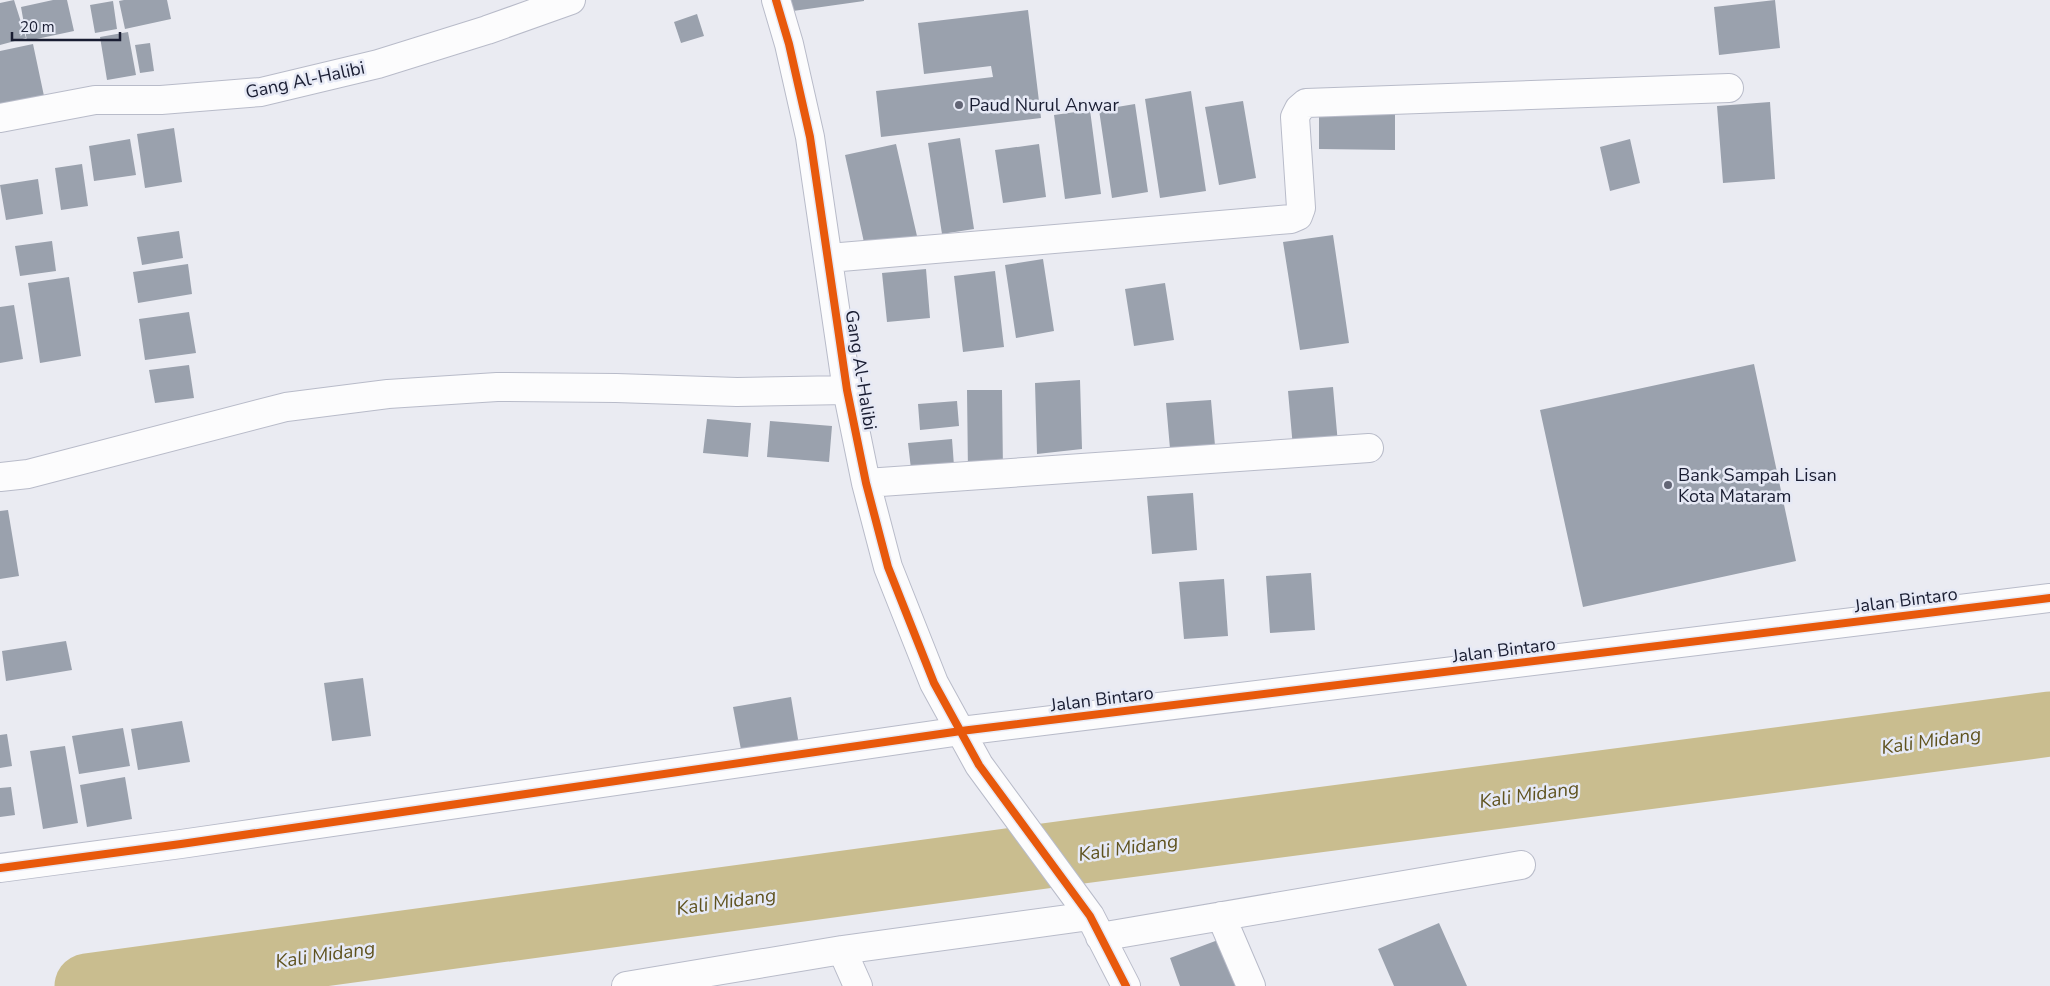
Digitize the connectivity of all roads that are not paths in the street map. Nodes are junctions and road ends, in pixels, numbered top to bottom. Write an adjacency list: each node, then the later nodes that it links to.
1 (572, 0): 4 (street, Gang Al-Halibi)
2 (776, 0): 5 (street, Gang Al-Halibi)
3 (1729, 88): 5 (street)
4 (0, 118)
5 (829, 258): 6 (street, Gang Al-Halibi)
6 (847, 390): 8 (street); 9 (street, Gang Al-Halibi)
7 (1369, 448): 9 (street)
8 (0, 477)
9 (866, 483): 11 (street, Gang Al-Halibi)
10 (2050, 598): 11 (street, Jalan Bintaro)
11 (961, 731): 13 (street, Jalan Bintaro); 15 (street, Gang Al-Halibi)
12 (1521, 865): 14 (street)
13 (0, 868)
14 (1221, 916): 15 (street); 20 (street)
15 (1088, 917): 16 (street); 19 (street, Gang Al-Halibi)
16 (842, 950): 17 (street); 18 (street)
17 (626, 986)
18 (858, 986)
19 (1126, 986)
20 (1251, 986)

